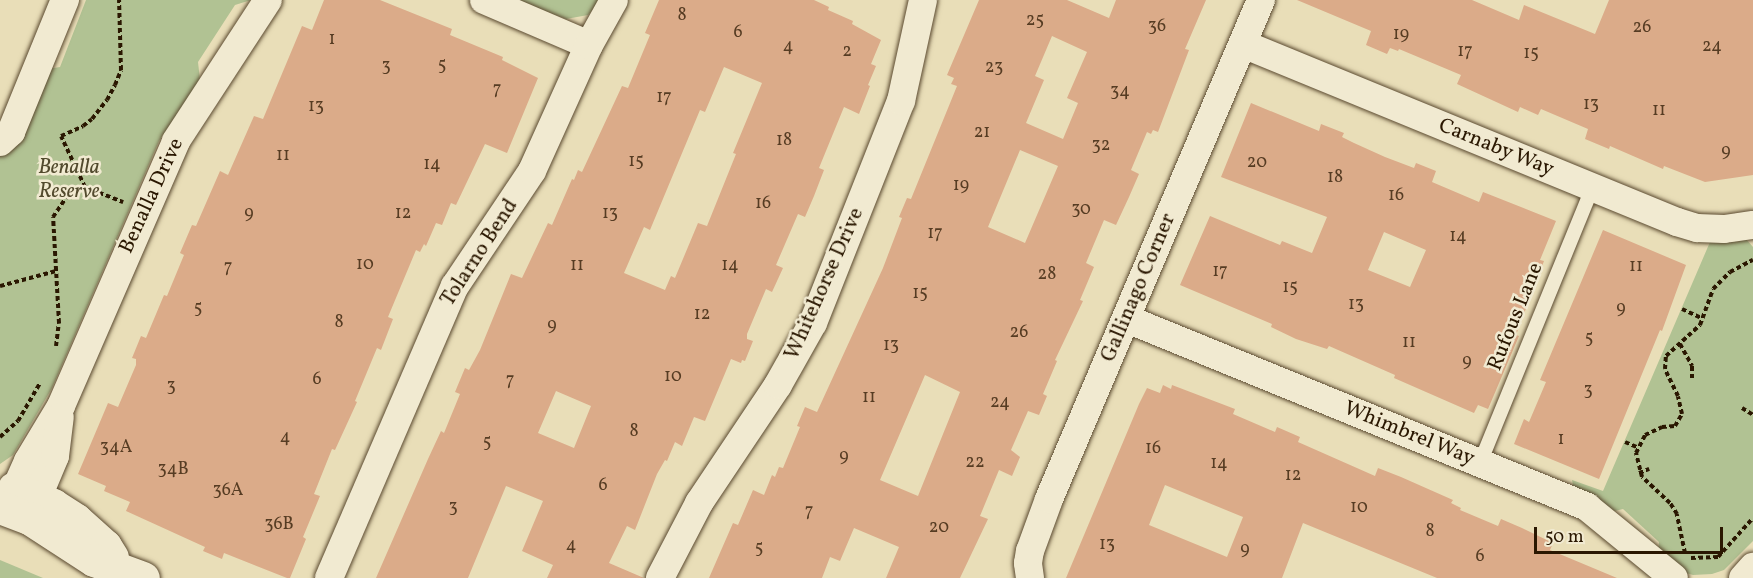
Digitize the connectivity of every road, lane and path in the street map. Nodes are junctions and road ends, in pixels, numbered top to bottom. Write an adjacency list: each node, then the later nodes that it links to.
1 (65, 0): 10 (street)
2 (119, 0): 11 (path)
3 (268, 0): 33 (street, Benalla Drive)
4 (484, 0): 9 (street)
5 (614, 0): 9 (street, Tolarno Bend)
6 (923, 0): 38 (street, Whitehorse Drive)
7 (1261, 0): 8 (street, Gallinago Corner)
8 (1243, 44): 12 (street, Carnaby Way); 20 (street, Gallinago Corner)
9 (589, 45): 37 (street, Tolarno Bend)
10 (0, 142)
11 (85, 187): 13 (path); 16 (path)
12 (1592, 188): 14 (street, Carnaby Way); 30 (lane, Rufous Lane)
13 (128, 203)
14 (1753, 225)
15 (1753, 260): 19 (path)
16 (56, 271): 17 (path); 22 (path)
17 (0, 286)
18 (1682, 309): 19 (path)
19 (1701, 318): 21 (path)
20 (1127, 319): 30 (street, Whimbrel Way); 39 (street, Gallinago Corner)
21 (1680, 344): 24 (path); 29 (path)
22 (55, 357)
23 (44, 375): 27 (path)
24 (1692, 378)
25 (1742, 408): 26 (path)
26 (1753, 415)
27 (0, 437)
28 (1625, 442): 29 (path)
29 (1637, 447): 32 (path)
30 (1480, 463): 40 (street, Whimbrel Way)
31 (1649, 469): 32 (path)
32 (1639, 473): 34 (path)
33 (15, 501): 36 (street)
34 (1753, 518)
35 (1753, 567): 41 (street)
36 (131, 573)
37 (329, 578)
38 (660, 578)
39 (1030, 578)
40 (1674, 578)
41 (1743, 578)

